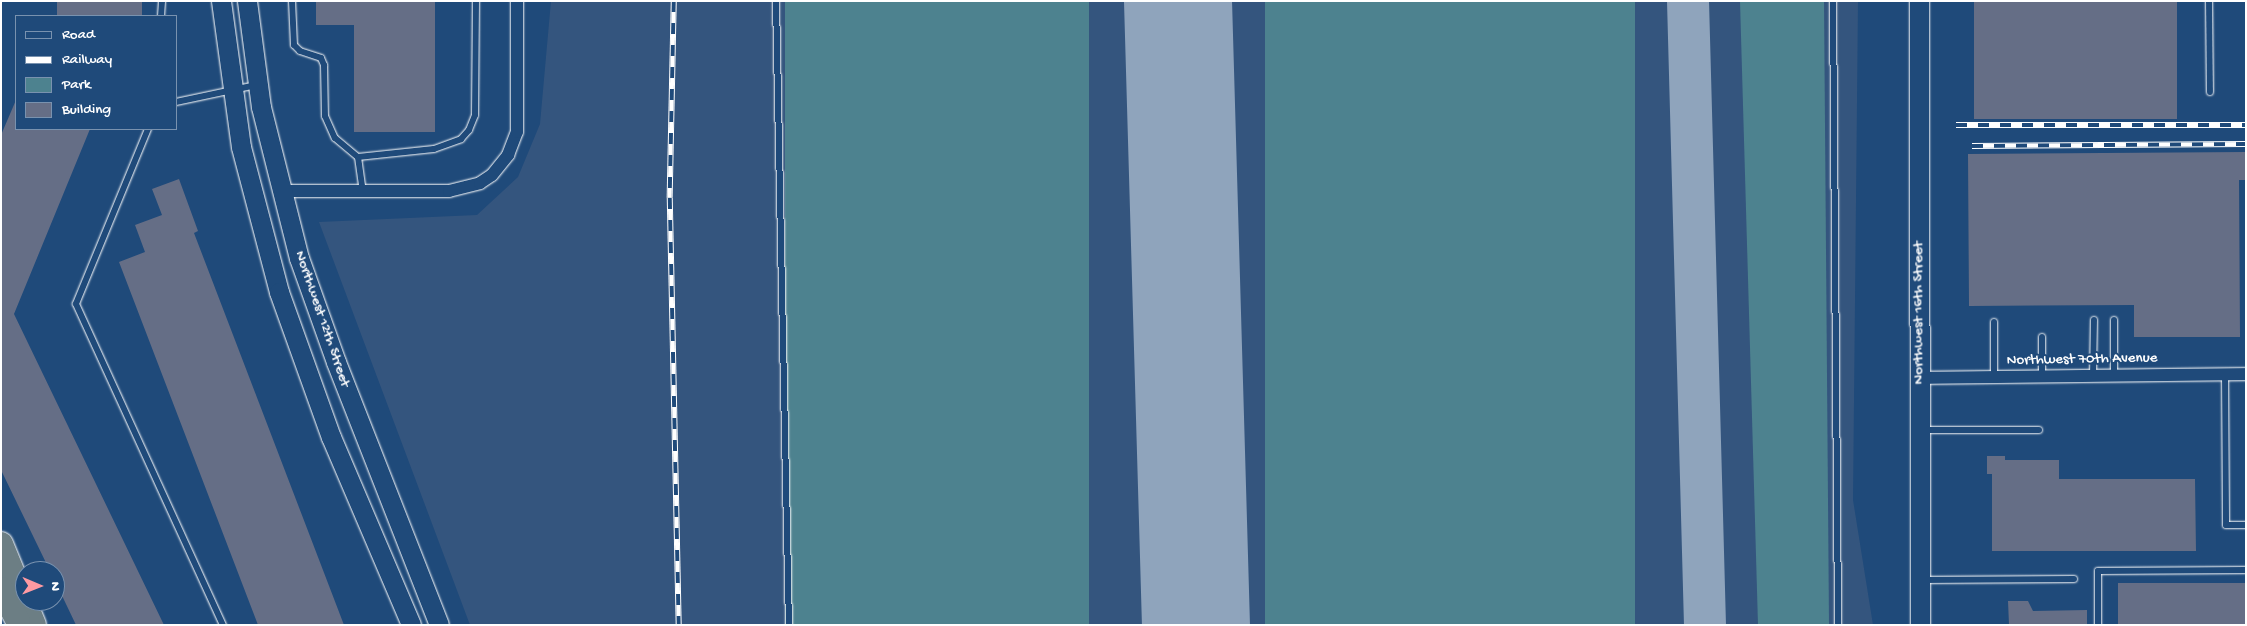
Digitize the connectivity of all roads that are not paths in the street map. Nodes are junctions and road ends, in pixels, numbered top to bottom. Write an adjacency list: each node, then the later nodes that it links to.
1 (162, 1): 11 (lane)
2 (221, 1): 13 (main road, Northwest 12th Street)
3 (247, 1): 12 (main road, Northwest 12th Street)
4 (292, 1): 17 (lane)
5 (476, 1): 17 (lane)
6 (517, 1): 19 (street)
7 (776, 1): 44 (lane)
8 (1833, 1): 45 (lane)
9 (1919, 1): 30 (main road, Northwest 16th Street)
10 (2209, 1): 14 (lane)
11 (161, 15)
12 (257, 85): 13 (lane); 18 (main road, Northwest 12th Street)
13 (233, 90): 15 (lane); 42 (main road, Northwest 12th Street)
14 (2210, 92)
15 (178, 102)
16 (148, 130): 41 (lane)
17 (358, 157): 19 (lane)
18 (282, 191): 19 (street); 43 (main road, Northwest 12th Street)
19 (363, 191)
20 (2094, 320): 27 (lane)
21 (2114, 320): 28 (lane)
22 (1994, 322): 29 (lane)
23 (2042, 338): 26 (lane)
24 (2225, 374): 25 (street, Northwest 70th Avenue); 28 (street, Northwest 70th Avenue); 33 (lane)
25 (2246, 374)
26 (2042, 376): 27 (street, Northwest 70th Avenue); 29 (street, Northwest 70th Avenue)
27 (2093, 376): 28 (street, Northwest 70th Avenue)
28 (2114, 376)
29 (1994, 377): 30 (street, Northwest 70th Avenue)
30 (1919, 378): 31 (main road, Northwest 16th Street)
31 (1919, 430): 32 (lane); 37 (main road, Northwest 16th Street)
32 (2039, 430)
33 (2246, 525)
34 (1, 544): 40 (highway)
35 (2246, 570): 47 (lane)
36 (2074, 579): 37 (lane)
37 (1918, 580): 46 (main road, Northwest 16th Street)
38 (1, 589): 39 (highway)
39 (20, 625)
40 (34, 625)
41 (223, 625)
42 (410, 625)
43 (439, 625)
44 (789, 625)
45 (1838, 625)
46 (1920, 625)
47 (2098, 625)

